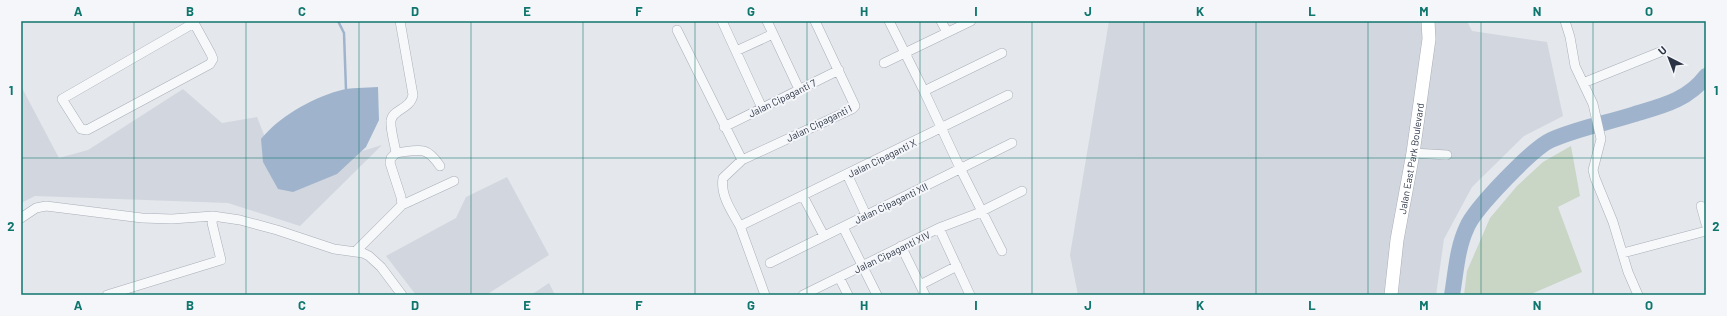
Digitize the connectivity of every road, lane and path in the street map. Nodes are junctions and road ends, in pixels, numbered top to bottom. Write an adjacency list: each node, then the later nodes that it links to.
1 (400, 21): 28 (street)
2 (722, 21): 14 (street)
3 (767, 21): 13 (street)
4 (815, 21): 19 (street, Jalan Cipaganti I)
5 (889, 21): 16 (street)
6 (941, 21): 12 (street)
7 (971, 21): 12 (street)
8 (1428, 21): 29 (main road, Jalan East Park Boulevard)
9 (1566, 21): 20 (street)
10 (194, 22): 10 (street)
11 (677, 30): 25 (street)
12 (947, 32): 16 (street)
13 (773, 34): 14 (street); 21 (street)
14 (736, 51): 24 (street)
15 (1660, 52): 20 (street)
16 (905, 53): 18 (street); 22 (street)
17 (1002, 53): 22 (street)
18 (884, 63)
19 (840, 70): 21 (street, Jalan Cipaganti 7); 31 (street, Jalan Cipaganti I)
20 (1583, 84): 53 (street)
21 (799, 89): 24 (street, Jalan Cipaganti 7)
22 (924, 91): 26 (street)
23 (1008, 95): 26 (street, Jalan Cipaganti X)
24 (762, 108): 25 (street, Jalan Cipaganti 7)
25 (724, 127): 31 (street)
26 (941, 129): 33 (street); 34 (street, Jalan Cipaganti X)
27 (1012, 143): 33 (street, Jalan Cipaganti XII)
28 (396, 153): 32 (street); 38 (street)
29 (1413, 153): 30 (street); 67 (main road, Jalan East Park Boulevard)
30 (1447, 155)
31 (742, 160): 45 (street)
32 (440, 166)
33 (961, 170): 40 (street); 42 (street, Jalan Cipaganti XII)
34 (847, 174): 37 (street, Jalan Cipaganti X); 42 (street)
35 (454, 181): 38 (street)
36 (1022, 191): 40 (street, Jalan Cipaganti XIV)
37 (803, 196): 45 (street, Jalan Cipaganti X); 49 (street)
38 (402, 205): 51 (street)
39 (1701, 206): 44 (street)
40 (981, 212): 47 (street, Jalan Cipaganti XIV); 52 (street)
41 (213, 216): 43 (street); 51 (street); 59 (street)
42 (866, 216): 46 (street, Jalan Cipaganti XII)
43 (21, 218)
44 (1706, 224)
45 (740, 226): 61 (street)
46 (843, 227): 49 (street, Jalan Cipaganti XII); 55 (street)
47 (939, 228): 50 (street, Jalan Cipaganti XIV); 56 (street)
48 (1706, 231): 53 (street)
49 (824, 236): 54 (street, Jalan Cipaganti XII)
50 (901, 246): 55 (street, Jalan Cipaganti XIV); 58 (street)
51 (355, 252): 60 (street)
52 (1002, 252)
53 (1623, 253): 68 (street)
54 (770, 263)
55 (862, 266): 57 (street, Jalan Cipaganti XIV); 64 (street)
56 (957, 266): 58 (street); 66 (street)
57 (839, 277): 62 (street, Jalan Cipaganti XIV); 63 (street)
58 (920, 285): 65 (street)
59 (107, 295)
60 (402, 295)
61 (765, 295)
62 (805, 295)
63 (848, 295)
64 (877, 295)
65 (925, 295)
66 (970, 295)
67 (1391, 295)
68 (1638, 295)

